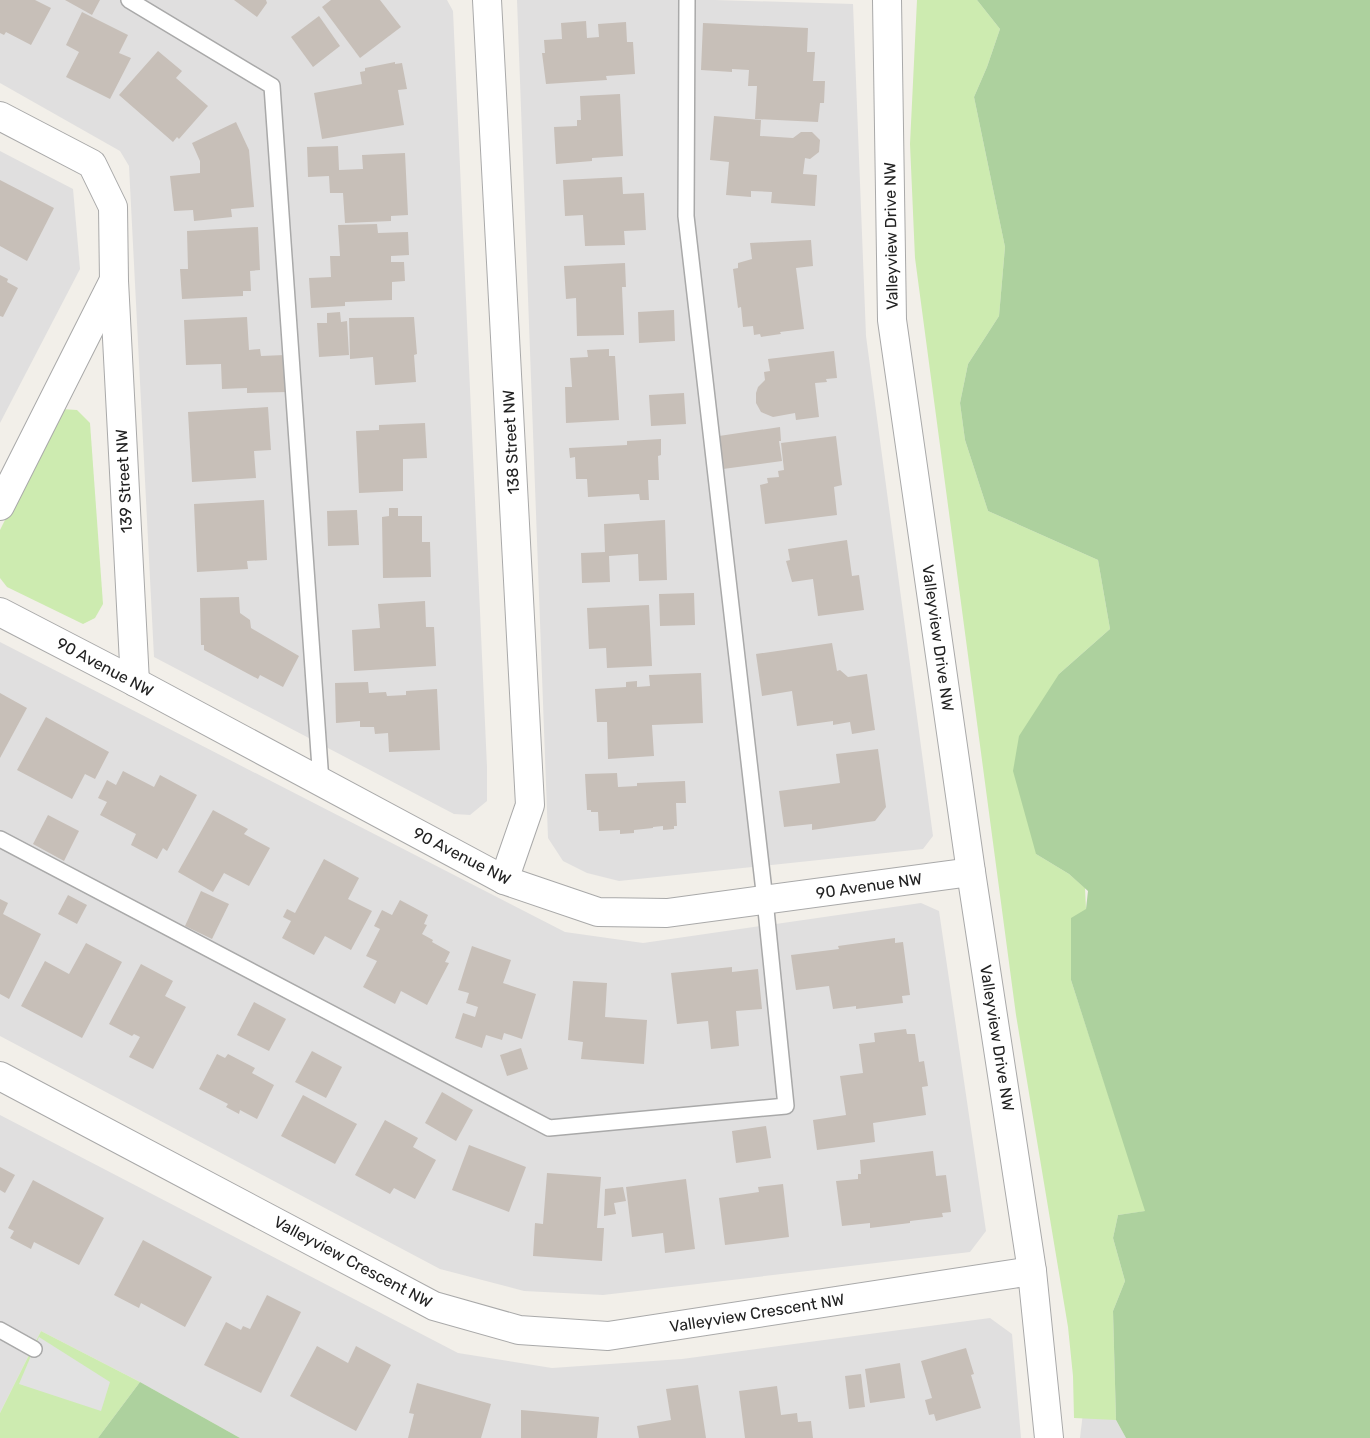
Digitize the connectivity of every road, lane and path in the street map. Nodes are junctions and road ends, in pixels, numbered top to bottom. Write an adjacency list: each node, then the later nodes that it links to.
1 (129, 0): 10 (lane)
2 (487, 0): 13 (street, 138 Street NW)
3 (687, 0): 14 (lane)
4 (887, 0): 12 (street, Valleyview Drive NW)
5 (0, 116): 6 (street, 139 Street NW)
6 (114, 281): 7 (street, 139 Street NW); 9 (street, 139 Street NW)
7 (0, 506)
8 (0, 612): 9 (street, 90 Avenue NW)
9 (135, 682): 10 (street, 90 Avenue NW)
10 (321, 782): 13 (street, 90 Avenue NW)
11 (0, 839): 14 (lane)
12 (971, 872): 14 (street, 90 Avenue NW); 16 (street, Valleyview Drive NW)
13 (504, 880): 14 (street, 90 Avenue NW)
14 (765, 900)
15 (0, 1076): 16 (street, Valleyview Crescent NW)
16 (1032, 1272): 19 (street, Valleyview Drive NW)
17 (0, 1330): 18 (lane)
18 (34, 1349)
19 (1049, 1438)

